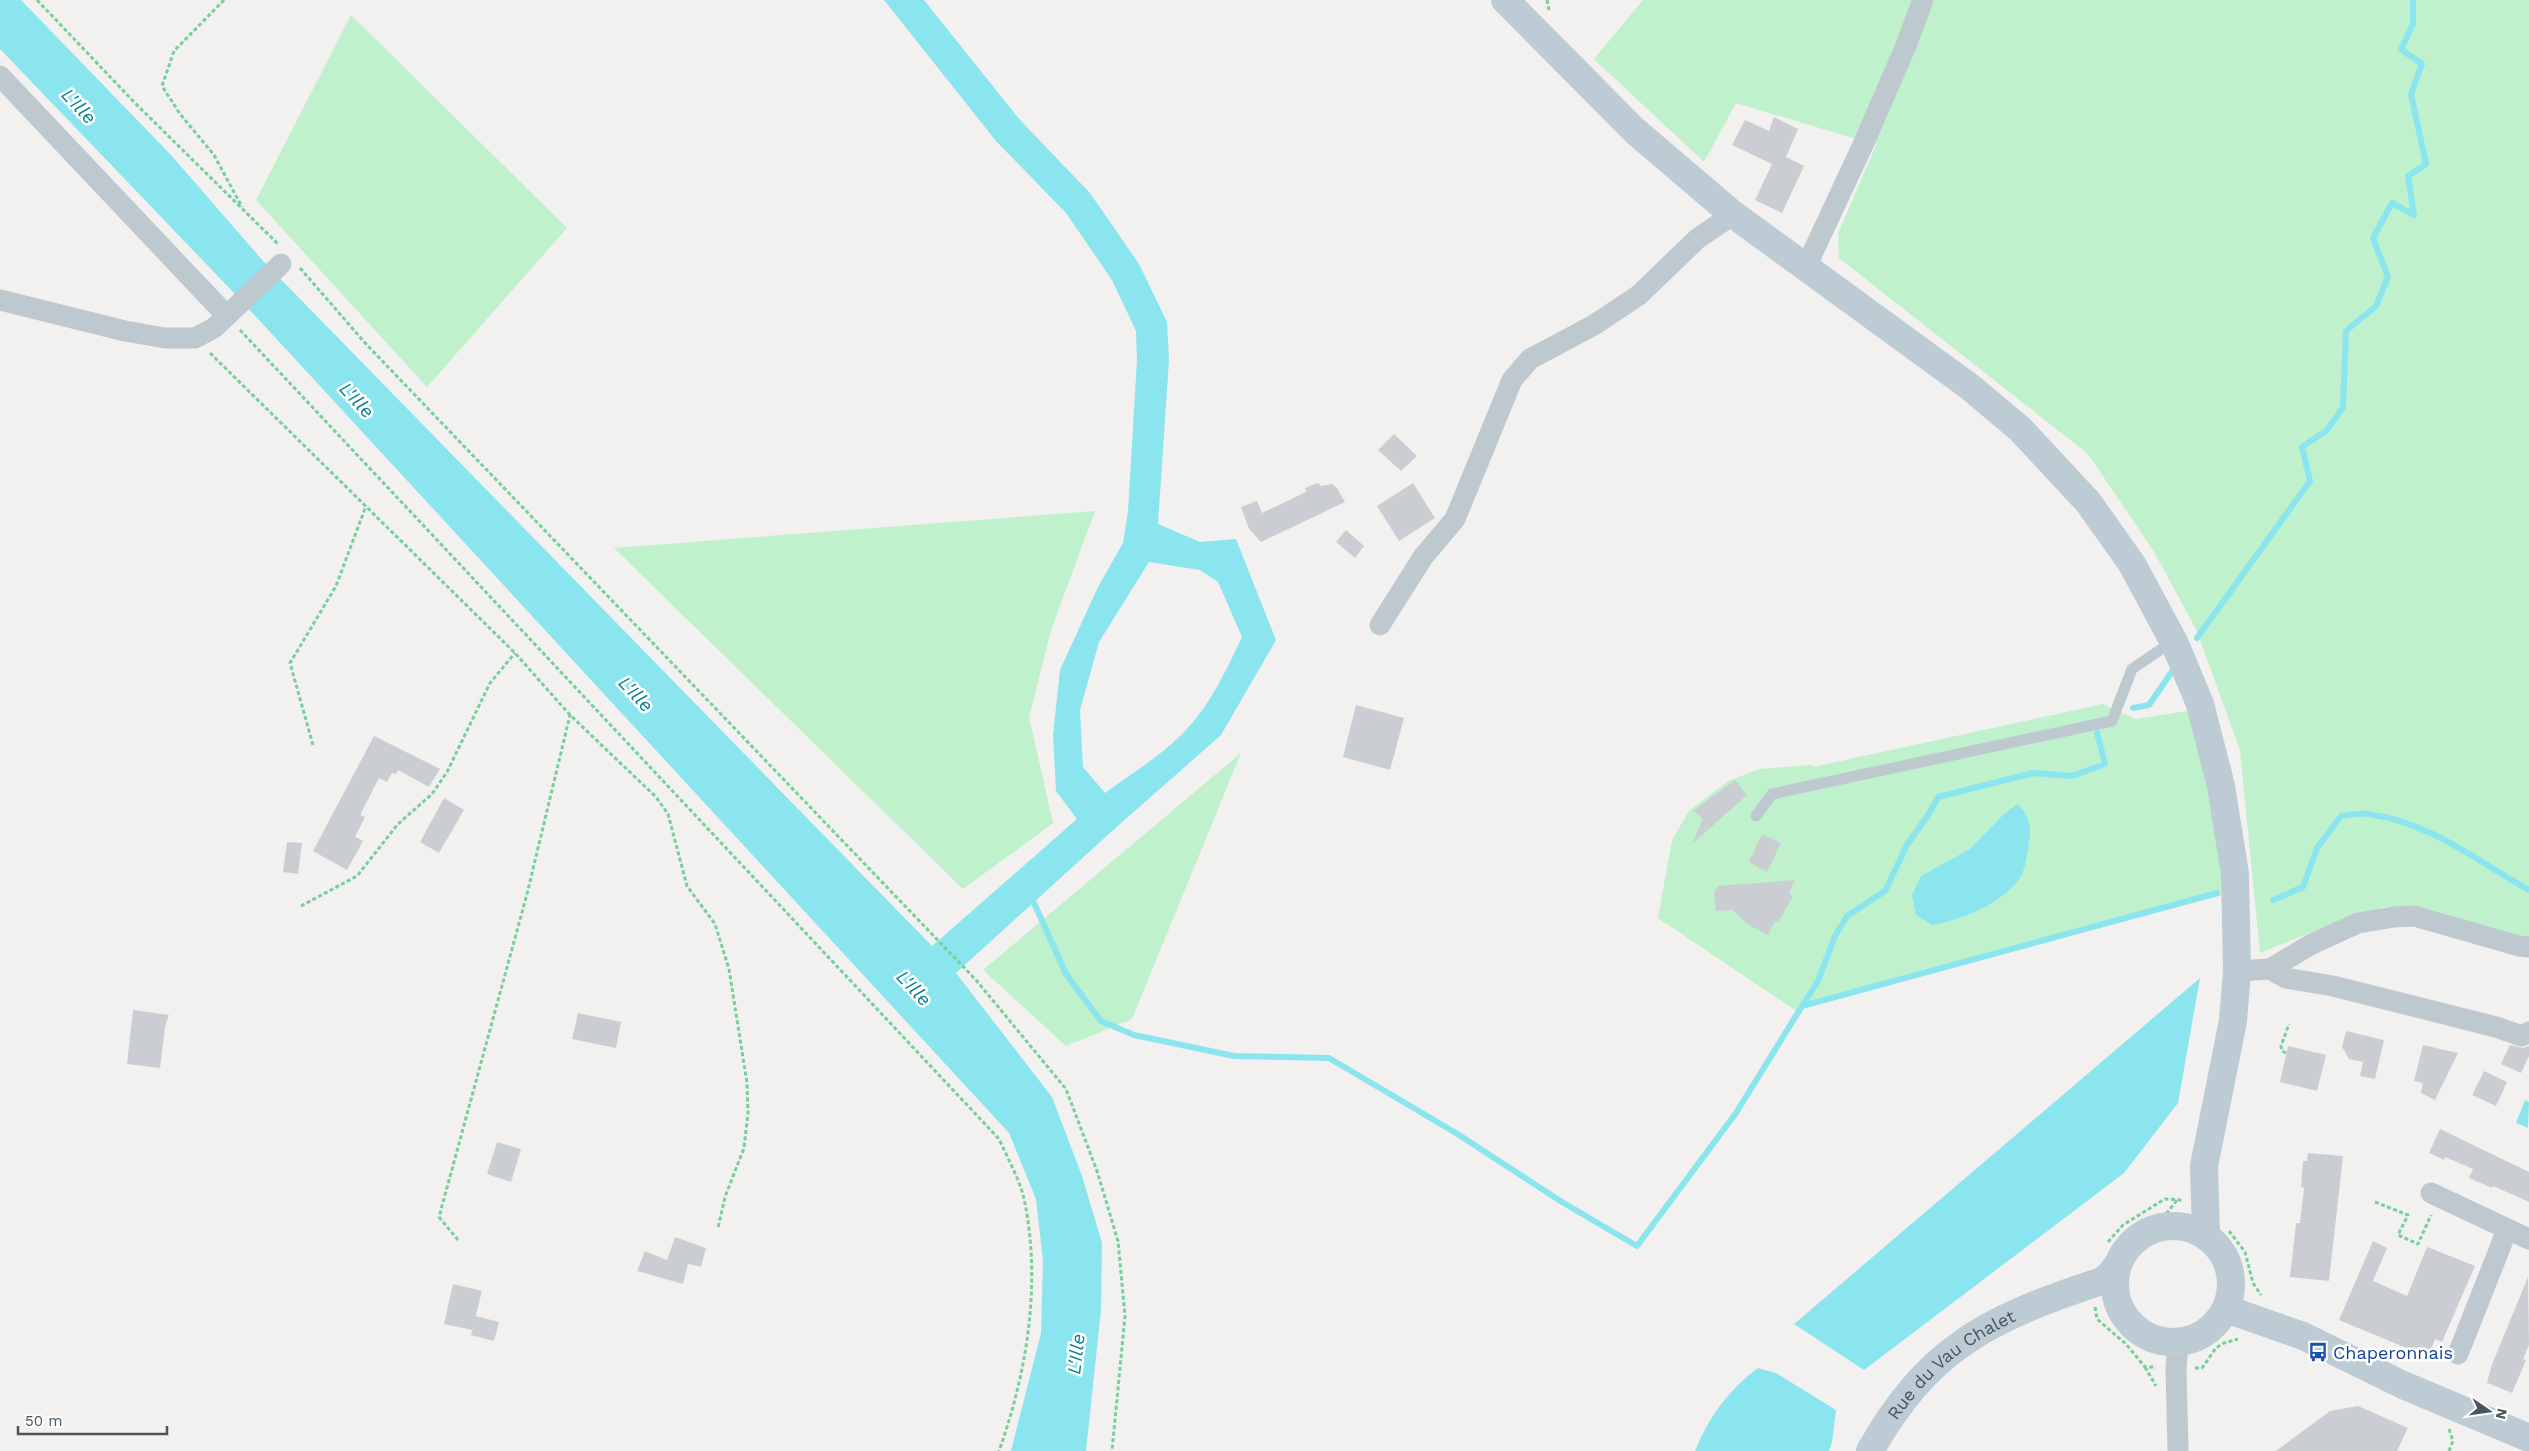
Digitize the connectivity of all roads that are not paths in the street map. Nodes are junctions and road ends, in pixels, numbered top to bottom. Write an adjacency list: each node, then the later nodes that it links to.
1 (1505, 0): 4 (main road)
2 (1923, 0): 6 (street)
3 (0, 76): 8 (street)
4 (1732, 204): 6 (main road); 9 (street)
5 (287, 259): 8 (street)
6 (1805, 269): 10 (main road)
7 (0, 300): 8 (street)
8 (230, 311)
9 (1380, 626)
10 (2175, 644): 11 (lane); 14 (main road)
11 (1756, 816)
12 (2529, 947): 13 (street)
13 (2270, 969): 14 (street); 15 (street)
14 (2237, 971): 16 (main road)
15 (2529, 1032)
16 (2204, 1166): 18 (main road); 20 (main road)
17 (2431, 1193): 19 (street)
18 (2162, 1227): 20 (main road); 22 (main road)
19 (2507, 1230): 21 (street); 26 (street)
20 (2217, 1232): 25 (main road)
21 (2529, 1239)
22 (2110, 1256): 23 (main road, Rue du Vau Chalet); 24 (main road)
23 (2052, 1299): 24 (main road, Rue du Vau Chalet); 29 (main road, Rue du Vau Chalet)
24 (2120, 1310): 27 (main road)
25 (2226, 1310): 27 (main road); 28 (main road)
26 (2458, 1354)
27 (2177, 1355): 30 (street)
28 (2529, 1438)
29 (1870, 1451)
30 (2178, 1451)

